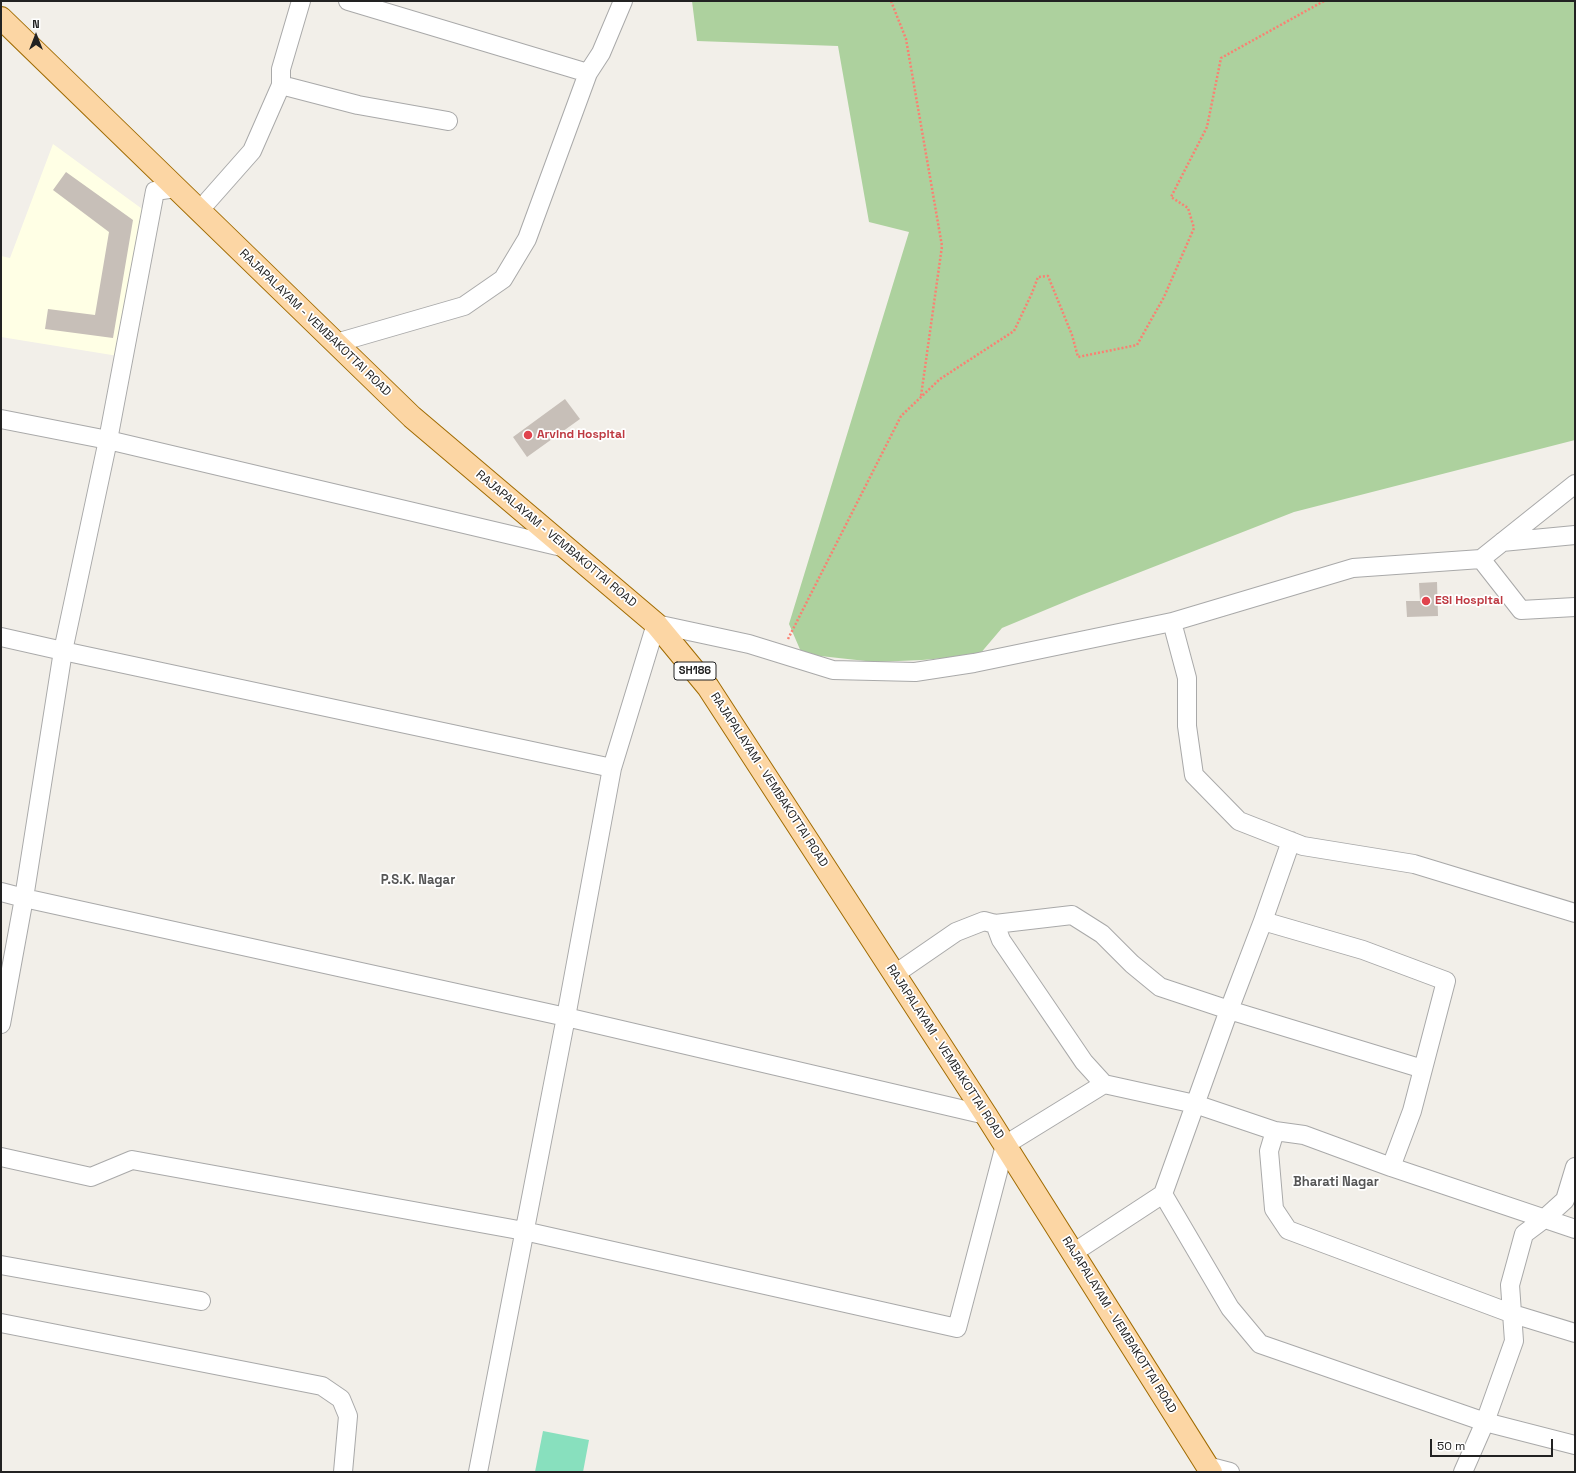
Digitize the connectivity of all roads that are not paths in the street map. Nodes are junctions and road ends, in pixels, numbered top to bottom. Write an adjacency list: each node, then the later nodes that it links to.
1 (301, 1): 6 (street)
2 (348, 1): 5 (street)
3 (623, 1): 5 (street)
4 (1, 18): 8 (main road, RAJAPALAYAM - VEMBAKOTTAI ROAD / SH186)
5 (588, 73): 10 (street)
6 (281, 85): 7 (street); 9 (street)
7 (448, 121)
8 (176, 188): 9 (main road, RAJAPALAYAM - VEMBAKOTTAI ROAD / SH186); 12 (street)
9 (198, 210): 10 (main road, RAJAPALAYAM - VEMBAKOTTAI ROAD / SH186)
10 (336, 343): 16 (main road, RAJAPALAYAM - VEMBAKOTTAI ROAD / SH186)
11 (1, 420): 12 (street)
12 (108, 440): 16 (street); 22 (street)
13 (1575, 484): 15 (street)
14 (1575, 535): 15 (street)
15 (1502, 542): 17 (street)
16 (567, 548): 20 (main road, RAJAPALAYAM - VEMBAKOTTAI ROAD / SH186)
17 (1481, 560): 18 (street); 19 (street)
18 (1575, 608)
19 (1172, 622): 20 (street); 24 (street)
20 (656, 624): 23 (street); 30 (main road, RAJAPALAYAM - VEMBAKOTTAI ROAD / SH186)
21 (1, 637): 22 (street)
22 (63, 651): 23 (street); 26 (street)
23 (612, 768): 32 (street)
24 (1291, 841): 27 (street); 28 (street)
25 (1, 892): 26 (street)
26 (24, 898): 32 (street); 33 (street)
27 (1575, 913)
28 (1263, 921): 31 (street); 34 (street)
29 (996, 924): 30 (street); 31 (street); 35 (street)
30 (895, 974): 37 (main road, RAJAPALAYAM - VEMBAKOTTAI ROAD / SH186)
31 (1228, 1010): 34 (street); 36 (street)
32 (566, 1018): 37 (street); 46 (street)
33 (1, 1024)
34 (1423, 1069): 41 (street)
35 (1104, 1084): 36 (street); 39 (street)
36 (1195, 1104): 38 (street); 43 (street)
37 (986, 1115): 39 (main road, RAJAPALAYAM - VEMBAKOTTAI ROAD / SH186)
38 (1275, 1131): 41 (street); 50 (street)
39 (1005, 1145): 46 (street); 47 (main road, RAJAPALAYAM - VEMBAKOTTAI ROAD / SH186)
40 (1, 1157): 46 (street)
41 (1391, 1167): 44 (street)
42 (1575, 1167): 44 (street)
43 (1163, 1194): 47 (street); 53 (street)
44 (1544, 1219): 45 (street); 50 (street)
45 (1575, 1229)
46 (524, 1231): 57 (street)
47 (1073, 1253): 55 (main road, RAJAPALAYAM - VEMBAKOTTAI ROAD / SH186)
48 (1, 1265): 49 (street)
49 (201, 1301)
50 (1513, 1314): 52 (street); 53 (street)
51 (1, 1323): 56 (street)
52 (1575, 1333)
53 (1485, 1422): 54 (street); 59 (street)
54 (1575, 1445)
55 (1209, 1469): 58 (street)
56 (342, 1472)
57 (478, 1472)
58 (1230, 1472)
59 (1463, 1472)

